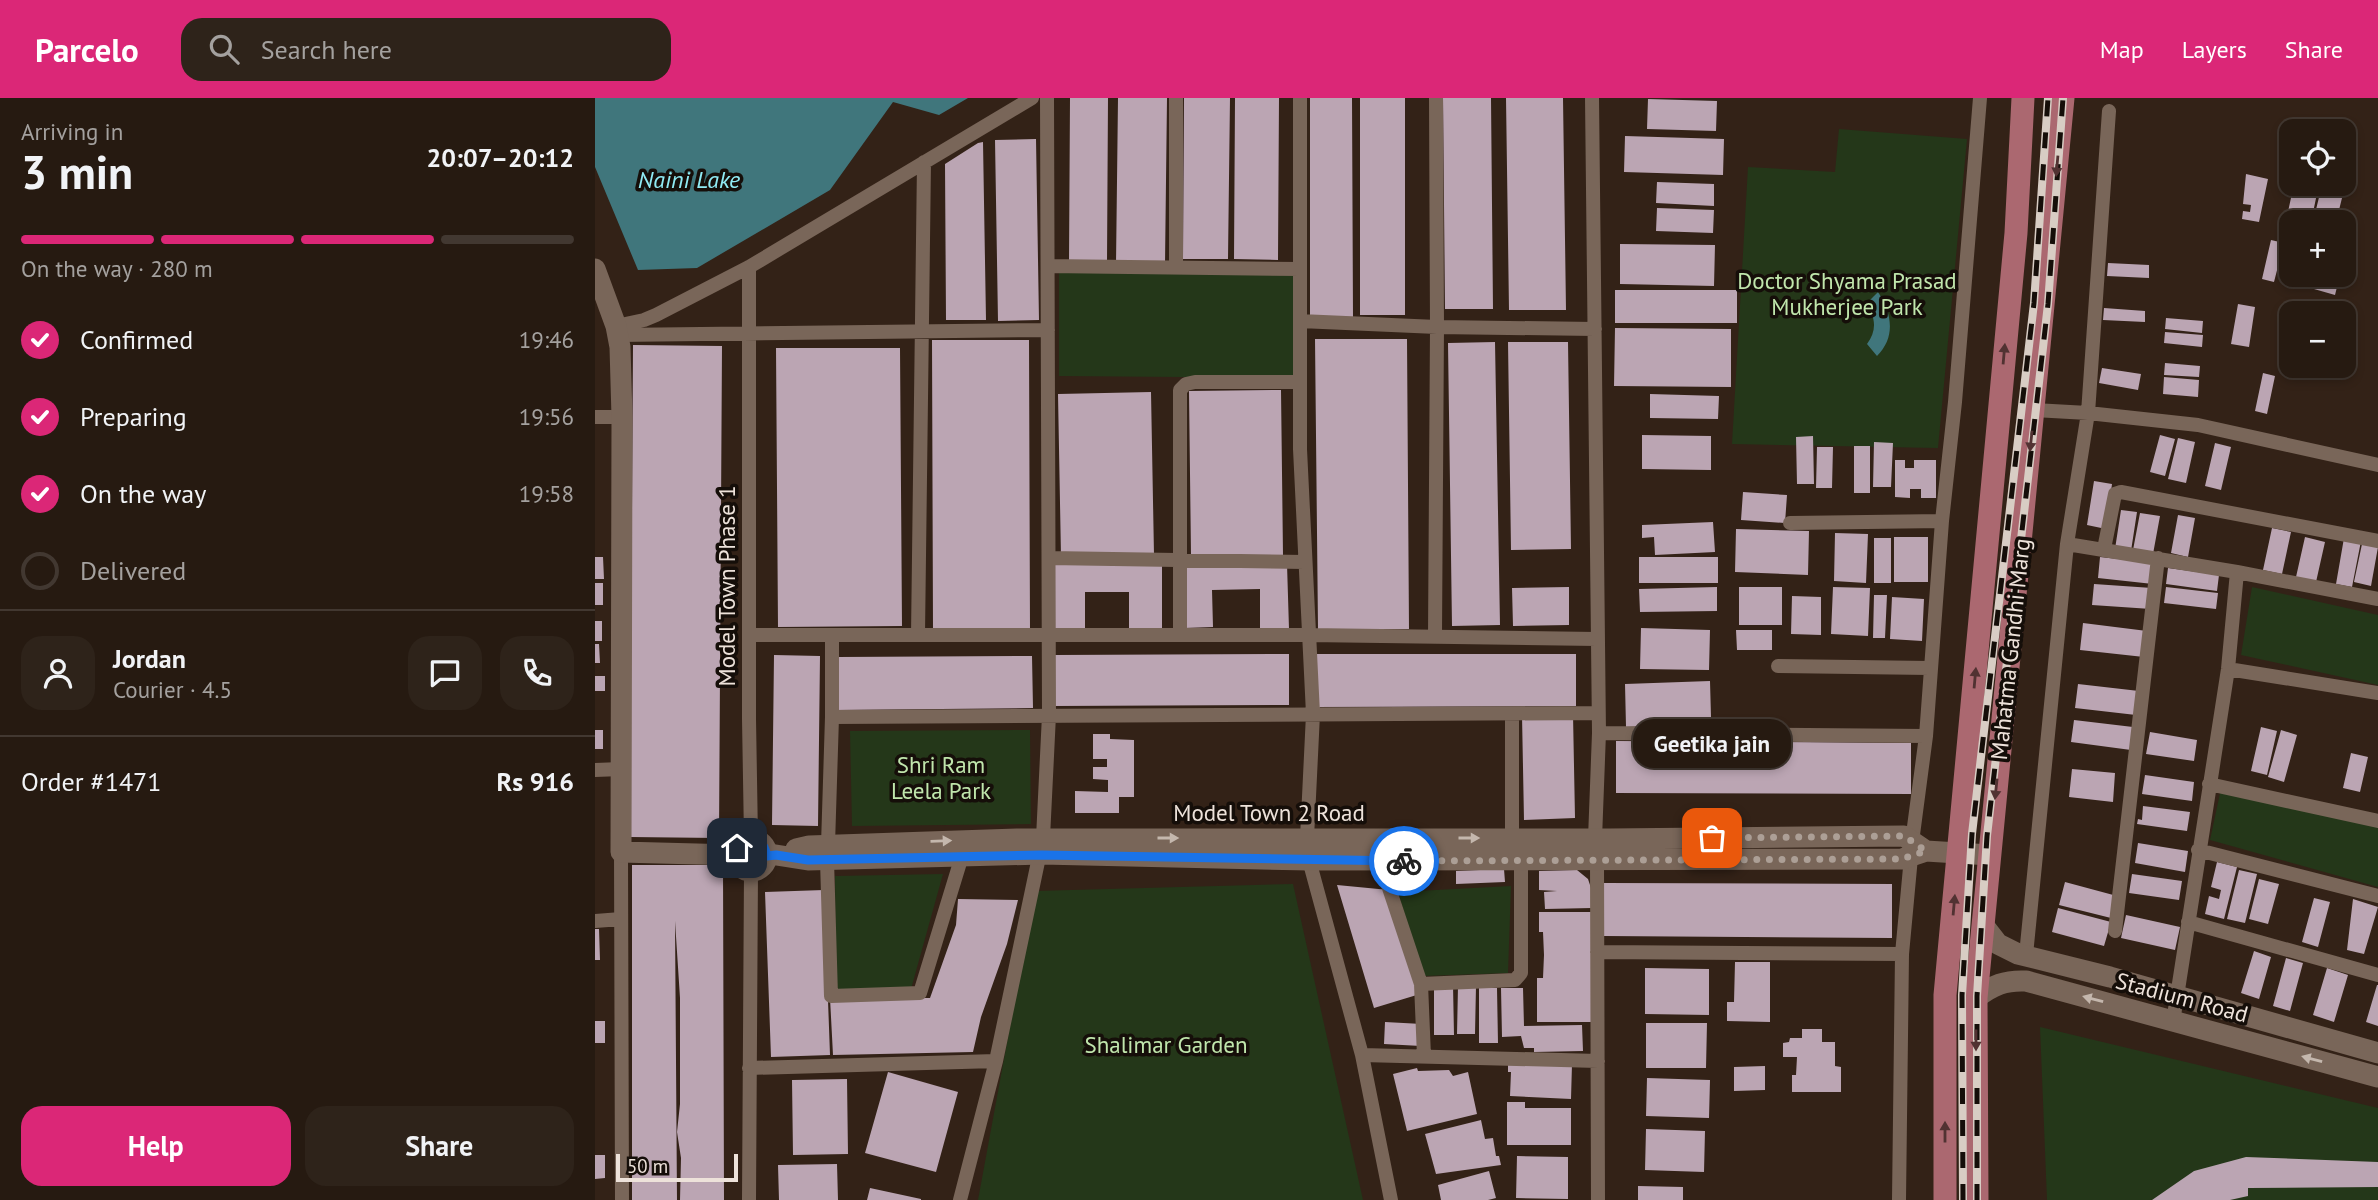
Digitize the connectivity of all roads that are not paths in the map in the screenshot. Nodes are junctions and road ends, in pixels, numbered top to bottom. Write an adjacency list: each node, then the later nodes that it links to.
1 (1032, 98): 11 (street)
2 (1047, 98): 12 (street)
3 (1176, 98): 14 (street)
4 (1300, 98): 16 (street)
5 (1436, 98): 18 (street)
6 (1592, 98): 19 (street)
7 (1980, 98): 30 (street)
8 (2024, 98): 73 (main road, Mahatma Gandhi Marg, one-way to 8)
9 (2063, 98): 25 (main road, Mahatma Gandhi Marg, one-way to 25)
10 (2109, 111): 26 (street)
11 (924, 162): 13 (street); 22 (street)
12 (1048, 266): 14 (street); 20 (street)
13 (749, 267): 21 (street); 23 (street, Model Town Phase 1)
14 (1176, 268): 16 (street)
15 (595, 269): 21 (street)
16 (1300, 269): 17 (street)
17 (1300, 321): 18 (street); 24 (street)
18 (1437, 327): 19 (street); 47 (street)
19 (1595, 329): 48 (street)
20 (1048, 330): 22 (street); 35 (street)
21 (616, 331): 23 (street); 28 (street)
22 (922, 332): 23 (street); 43 (street)
23 (749, 333): 41 (street, Model Town Phase 1)
24 (1300, 382): 36 (street); 38 (street)
25 (2034, 410): 26 (street); 76 (main road, Mahatma Gandhi Marg, one-way to 76)
26 (2088, 413): 29 (street); 33 (street)
27 (595, 417): 28 (street)
28 (622, 417): 60 (street)
29 (2378, 465)
30 (1942, 521): 31 (street); 50 (street)
31 (1790, 523)
32 (2378, 541): 34 (street)
33 (2067, 544): 34 (street); 91 (street)
34 (2104, 549): 37 (street)
35 (1049, 558): 36 (street); 44 (street)
36 (1179, 558): 38 (street); 45 (street)
37 (2158, 558): 39 (street); 88 (street)
38 (1305, 562): 46 (street)
39 (2237, 572): 40 (street); 51 (street)
40 (2378, 600)
41 (749, 635): 42 (street); 64 (street, Model Town Phase 1)
42 (832, 635): 43 (street); 57 (street)
43 (918, 635): 44 (street)
44 (1049, 635): 45 (street); 55 (street)
45 (1179, 635): 46 (street)
46 (1309, 635): 47 (street); 54 (street)
47 (1435, 636): 48 (street)
48 (1597, 639): 53 (street)
49 (1778, 666): 50 (street)
50 (1930, 668): 59 (street)
51 (2228, 669): 52 (street); 62 (street)
52 (2378, 693)
53 (1597, 713): 56 (street); 58 (street)
54 (1313, 714): 55 (street); 56 (street); 65 (street)
55 (1049, 715): 57 (street); 68 (street)
56 (1512, 715): 66 (street)
57 (832, 717): 72 (street)
58 (1599, 733): 59 (street); 67 (street)
59 (1926, 736): 69 (street)
60 (621, 769): 61 (street); 71 (street)
61 (595, 770)
62 (2209, 784): 63 (street); 70 (street)
63 (2378, 821)
64 (751, 838): 74 (street); 75 (street)
65 (1307, 838): 66 (street, Model Town 2 Road, one-way to 66); 68 (street, Model Town 2 Road, one-way to 65); 78 (street)
66 (1512, 839): 67 (street, Model Town 2 Road)
67 (1595, 839): 69 (street, Model Town 2 Road)
68 (1042, 846): 72 (street, Model Town 2 Road, one-way to 68); 77 (street, Model Town 2 Road); 78 (street, Model Town 2 Road); 101 (street)
69 (1920, 850): 73 (street); 81 (street, Model Town 2 Road); 90 (street)
70 (2199, 850): 83 (street); 86 (street)
71 (621, 852): 74 (street); 84 (street)
72 (827, 853): 75 (street, Model Town 2 Road); 77 (street, Model Town 2 Road); 77 (street)
73 (1959, 854): 76 (street); 110 (main road, Mahatma Gandhi Marg, one-way to 73)
74 (734, 855): 82 (street)
75 (772, 855): 82 (street)
76 (1990, 855): 87 (main road, Mahatma Gandhi Marg)
77 (962, 856)
78 (1308, 860): 80 (street, Model Town 2 Road); 98 (street)
79 (1521, 860): 80 (street, Model Town 2 Road); 81 (street, Model Town 2 Road); 93 (street)
80 (1380, 861): 93 (street)
81 (1597, 861): 89 (street)
82 (751, 871): 102 (street)
83 (2378, 896)
84 (621, 919): 85 (street); 104 (street)
85 (595, 921)
86 (2188, 922): 92 (street); 94 (street)
87 (1984, 926): 91 (street, Stadium Road); 95 (main road, Mahatma Gandhi Marg)
88 (2115, 931)
89 (1597, 952): 90 (street); 100 (street)
90 (1902, 954): 109 (street)
91 (2025, 955): 94 (street, Stadium Road)
92 (2378, 975)
93 (1421, 984): 99 (street)
94 (2178, 996): 96 (street); 97 (street, Stadium Road)
95 (1976, 998): 96 (street, Stadium Road, one-way to 95); 111 (main road, Mahatma Gandhi Marg, one-way to 111)
96 (2173, 1022): 103 (street, Stadium Road, one-way to 96)
97 (2378, 1053)
98 (1362, 1055): 99 (street); 107 (street)
99 (1424, 1056): 100 (street)
100 (1598, 1060): 108 (street)
101 (996, 1061): 102 (street); 106 (street)
102 (749, 1068): 105 (street)
103 (2378, 1077)
104 (622, 1200)
105 (749, 1200)
106 (960, 1200)
107 (1391, 1200)
108 (1598, 1200)
109 (1899, 1200)
110 (1945, 1200)
111 (1977, 1200)

